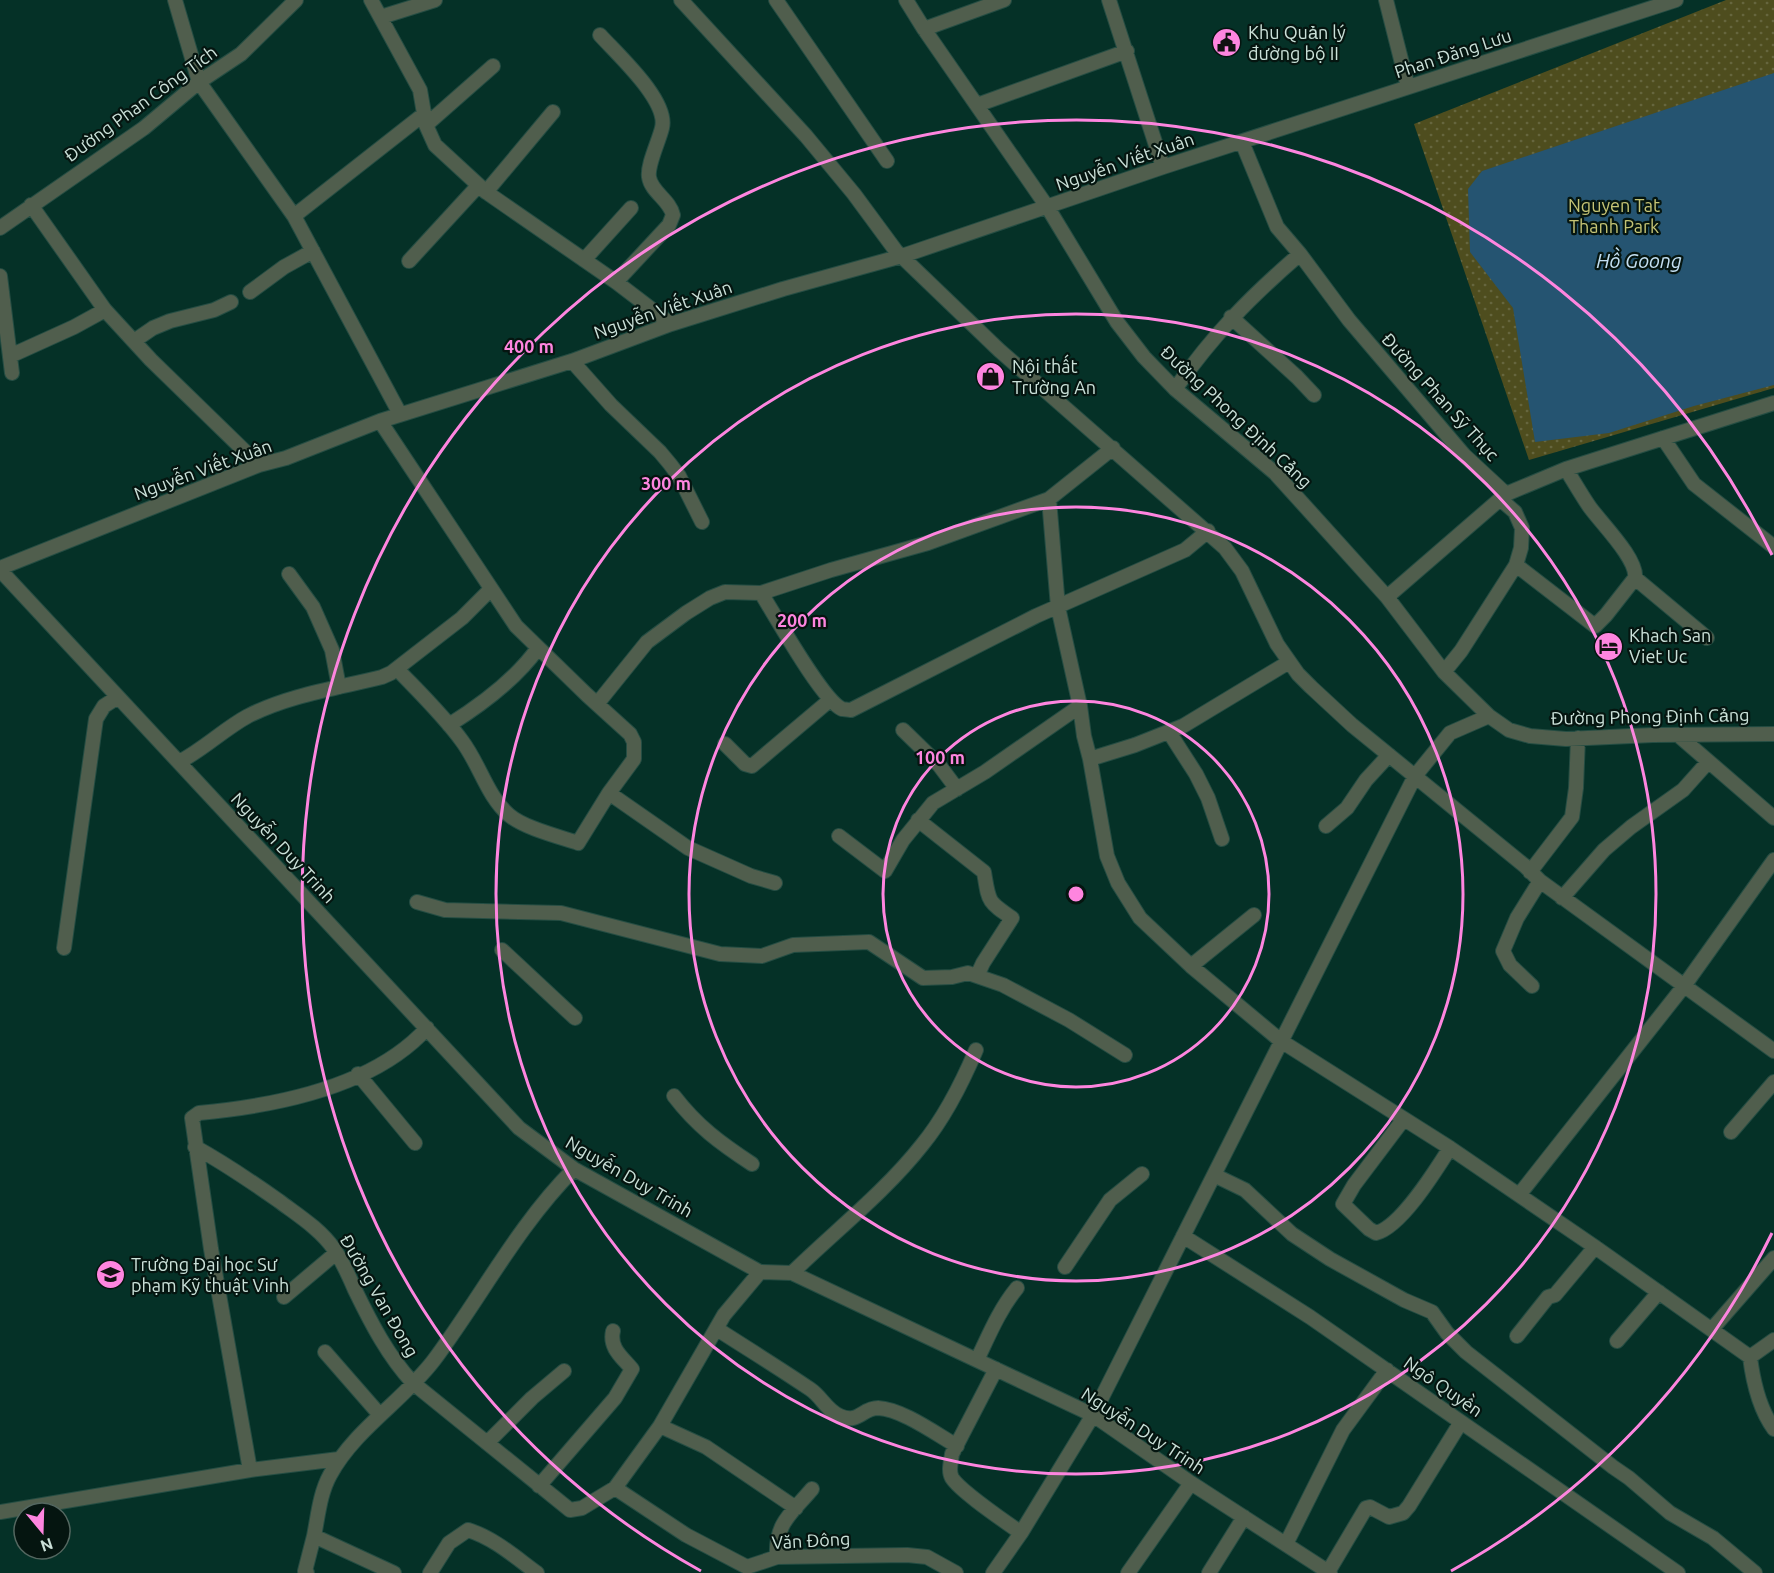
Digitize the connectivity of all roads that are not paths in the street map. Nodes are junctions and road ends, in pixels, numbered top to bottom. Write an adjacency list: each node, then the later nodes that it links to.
1 (175, 0): 17 (street)
2 (296, 0): 17 (street, Đường Phan Công Tích)
3 (371, 0): 12 (street)
4 (435, 0): 12 (street)
5 (681, 0): 33 (street)
6 (777, 0): 23 (street)
7 (906, 0): 13 (street, Đường Phong Định Cảng)
8 (1004, 0): 13 (street)
9 (1109, 0): 15 (street)
10 (1386, 0): 18 (street)
11 (1676, 0): 18 (street, Phan Đăng Lưu)
12 (381, 17): 21 (street)
13 (924, 29): 19 (street, Đường Phong Định Cảng)
14 (600, 35): 37 (street)
15 (1127, 51): 19 (street); 24 (street)
16 (494, 66): 21 (street)
17 (199, 82): 26 (street, Đường Phan Công Tích); 29 (street)
18 (1408, 87): 22 (street, Phan Đăng Lưu)
19 (977, 105): 28 (street, Đường Phong Định Cảng)
20 (553, 112): 25 (street)
21 (425, 119): 25 (street); 29 (street)
22 (1242, 142): 24 (street, Nguyễn Viết Xuân); 32 (street, Đường Phan Sỹ Thục)
23 (887, 161)
24 (1163, 167): 28 (street, Nguyễn Viết Xuân)
25 (482, 189): 34 (street); 35 (street)
26 (31, 205): 30 (street, Đường Phan Công Tích); 40 (street)
27 (632, 208): 34 (street)
28 (1048, 208): 33 (street, Nguyễn Viết Xuân); 47 (street, Đường Phong Định Cảng)
29 (294, 216): 31 (street)
30 (0, 228)
31 (313, 251): 38 (street); 50 (street)
32 (1300, 254): 41 (street); 56 (street, Đường Phan Sỹ Thục)
33 (902, 256): 42 (street, Nguyễn Viết Xuân); 53 (street)
34 (584, 260): 37 (street)
35 (409, 261)
36 (0, 276): 44 (street)
37 (616, 282): 42 (street)
38 (250, 292)
39 (231, 302): 43 (street)
40 (105, 310): 43 (street); 44 (street)
41 (1231, 317): 47 (street); 48 (street)
42 (671, 324): 45 (street, Nguyễn Viết Xuân)
43 (134, 341): 54 (street)
44 (10, 356): 46 (street)
45 (572, 361): 50 (street, Nguyễn Viết Xuân); 58 (street)
46 (12, 373)
47 (1175, 389): 67 (street, Đường Phong Định Cảng)
48 (1314, 395)
49 (1774, 403): 52 (street)
50 (400, 414): 51 (street, Nguyễn Viết Xuân)
51 (380, 421): 54 (street, Nguyễn Viết Xuân); 65 (street)
52 (1663, 438): 55 (street); 60 (street)
53 (1113, 448): 57 (street); 59 (street)
54 (259, 465): 62 (street, Nguyễn Viết Xuân)
55 (1566, 469): 56 (street); 64 (street)
56 (1503, 496): 61 (street, Đường Phan Sỹ Thục); 67 (street)
57 (1049, 498): 66 (street); 68 (street)
58 (702, 522)
59 (1208, 531): 68 (street); 71 (street)
60 (1774, 547)
61 (1516, 565): 64 (street); 73 (street)
62 (0, 569): 75 (street, Nguyễn Duy Trinh)
63 (289, 574): 74 (street)
64 (1635, 578): 69 (street)
65 (491, 590): 70 (street); 72 (street)
66 (761, 593): 76 (street); 77 (street)
67 (1387, 597): 73 (street, Đường Phong Định Cảng)
68 (1058, 607): 76 (street); 78 (street)
69 (1707, 638)
70 (538, 648): 77 (street); 80 (street)
71 (1289, 662): 82 (street); 87 (street)
72 (397, 669): 74 (street); 80 (street)
73 (1444, 672): 79 (street, Đường Phong Định Cảng)
74 (339, 687): 89 (street)
75 (118, 697): 89 (street, Nguyễn Duy Trinh); 105 (street)
76 (830, 700): 86 (street)
77 (597, 704): 93 (street)
78 (1080, 706): 88 (street); 92 (street)
79 (1489, 716): 85 (street, Đường Phong Định Cảng); 91 (street)
80 (449, 725): 93 (street)
81 (903, 730): 92 (street)
82 (1169, 732): 88 (street); 98 (street)
83 (1774, 734): 84 (street, Đường Phong Định Cảng)
84 (1678, 735): 85 (street, Đường Phong Định Cảng); 90 (street)
85 (1578, 738): 100 (street)
86 (725, 744)
87 (1389, 755): 91 (street); 96 (street)
88 (1090, 759): 107 (street)
89 (179, 762): 112 (street, Nguyễn Duy Trinh)
90 (1708, 762): 94 (street); 102 (street)
91 (1415, 776): 100 (street); 113 (street)
92 (957, 789): 95 (street)
93 (609, 793): 101 (street)
94 (1774, 818)
95 (918, 820): 97 (street); 108 (street)
96 (1326, 826)
97 (838, 836)
98 (1222, 839)
99 (1774, 860): 110 (street)
100 (1535, 877): 102 (street); 109 (street)
101 (776, 883)
102 (1562, 898): 110 (street)
103 (417, 902): 108 (street)
104 (1254, 915): 107 (street)
105 (65, 942)
106 (502, 950): 111 (street)
107 (1191, 966): 113 (street)
108 (977, 976): 116 (street)
109 (1532, 986)
110 (1684, 986): 115 (street); 129 (street)
111 (575, 1018)
112 (427, 1028): 117 (street); 126 (street, Nguyễn Duy Trinh)
113 (1281, 1041): 120 (street); 128 (street)
114 (976, 1050): 136 (street)
115 (1774, 1051)
116 (1125, 1055)
117 (358, 1074): 122 (street); 123 (street)
118 (1774, 1082): 121 (street)
119 (674, 1096): 125 (street)
120 (1403, 1120): 124 (street); 124 (street)
121 (1731, 1132)
122 (415, 1143)
123 (195, 1147): 132 (street, Đường Van Đong); 161 (street)
124 (1450, 1148): 129 (street)
125 (752, 1164)
126 (574, 1169): 135 (street, Nguyễn Duy Trinh); 152 (street)
127 (1142, 1174): 134 (street)
128 (1214, 1175): 130 (street); 184 (street)
129 (1519, 1195): 131 (street)
130 (1183, 1236): 150 (street, Ngô Quyền); 154 (street)
131 (1595, 1247): 138 (street); 143 (street)
132 (336, 1253): 139 (street); 152 (street, Đường Van Đong)
133 (1774, 1258): 141 (street)
134 (1065, 1267)
135 (760, 1272): 136 (street, Nguyễn Duy Trinh); 140 (street)
136 (792, 1273): 148 (street, Nguyễn Duy Trinh)
137 (1017, 1287): 148 (street)
138 (1659, 1292): 141 (street); 145 (street)
139 (284, 1297)
140 (717, 1329): 156 (street); 159 (street)
141 (1712, 1329): 147 (street)
142 (614, 1331): 163 (street)
143 (1517, 1336)
144 (1774, 1340): 147 (street)
145 (1617, 1341)
146 (325, 1352): 153 (street)
147 (1750, 1357): 157 (street)
148 (977, 1360): 149 (street, Nguyễn Duy Trinh)
149 (996, 1369): 154 (street, Nguyễn Duy Trinh); 159 (street)
150 (1387, 1370): 155 (street, Ngô Quyền); 171 (street)
151 (564, 1371): 158 (street)
152 (413, 1383): 153 (street); 158 (street, Đường Van Đong)
153 (380, 1415): 160 (street)
154 (1093, 1415): 162 (street, Nguyễn Duy Trinh); 169 (street)
155 (1461, 1422): 175 (street); 183 (street, Ngô Quyền)
156 (660, 1426): 164 (street); 166 (street)
157 (1774, 1429)
158 (487, 1443): 163 (street, Đường Van Đong)
159 (957, 1446): 169 (street)
160 (339, 1459): 161 (street); 170 (street)
161 (250, 1470): 167 (street)
162 (1191, 1483): 168 (street, Nguyễn Duy Trinh); 181 (street)
163 (539, 1486): 164 (street, Đường Van Đong)
164 (615, 1488): 173 (street, Văn Đông)
165 (812, 1489): 166 (street)
166 (796, 1508): 172 (street)
167 (0, 1512)
168 (1244, 1517): 171 (street, Nguyễn Duy Trinh); 182 (street)
169 (1021, 1533): 180 (street)
170 (314, 1536): 174 (street); 176 (street)
171 (1286, 1544): 175 (street, Nguyễn Duy Trinh)
172 (777, 1557): 173 (street, Văn Đông); 179 (street, Văn Đông)
173 (746, 1570)
174 (305, 1572)
175 (1329, 1572)
176 (394, 1573)
177 (430, 1573): 178 (street)
178 (537, 1573)
179 (956, 1573)
180 (993, 1573)
181 (1128, 1573)
182 (1209, 1573)
183 (1678, 1573)
184 (1755, 1573)

